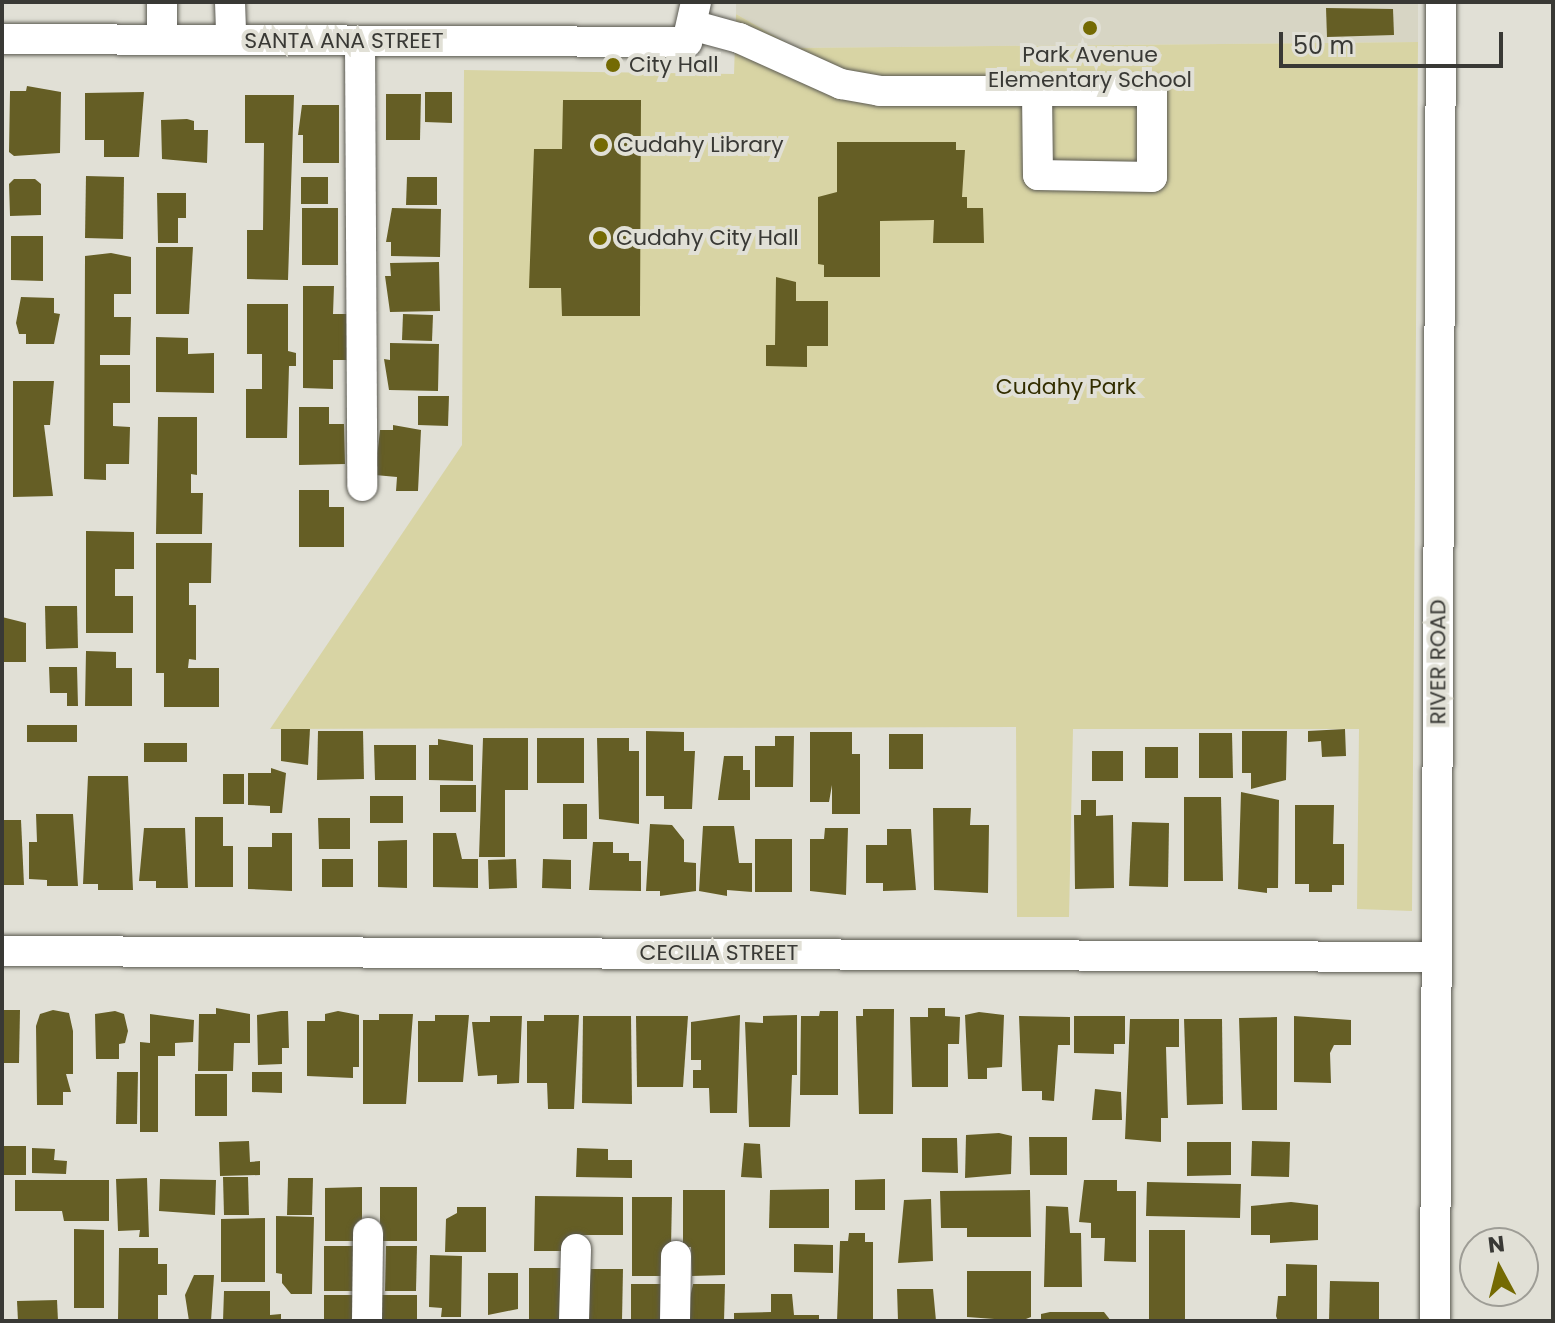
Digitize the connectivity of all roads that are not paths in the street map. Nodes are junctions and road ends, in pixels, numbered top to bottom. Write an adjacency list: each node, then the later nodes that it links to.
1 (162, 2): 6 (street)
2 (230, 2): 7 (street)
3 (1441, 2): 12 (street, RIVER ROAD)
4 (693, 23): 8 (street, SANTA ANA STREET); 9 (street, SANTA ANA STREET)
5 (2, 39): 6 (street, SANTA ANA STREET)
6 (162, 40): 7 (street, SANTA ANA STREET)
7 (231, 40): 8 (street, SANTA ANA STREET)
8 (360, 41): 10 (street)
9 (1037, 91): 9 (street, SANTA ANA STREET)
10 (362, 486)
11 (2, 951): 12 (street, CECILIA STREET)
12 (1437, 957): 19 (street, RIVER ROAD)
13 (368, 1233): 16 (street)
14 (576, 1249): 17 (street)
15 (676, 1256): 18 (street)
16 (367, 1321)
17 (574, 1321)
18 (675, 1321)
19 (1435, 1321)

